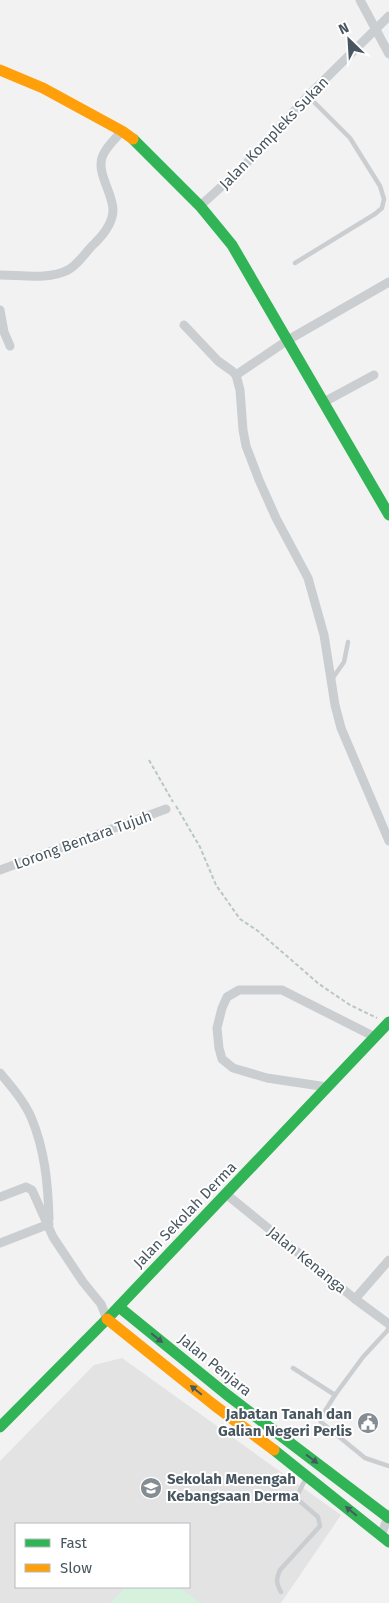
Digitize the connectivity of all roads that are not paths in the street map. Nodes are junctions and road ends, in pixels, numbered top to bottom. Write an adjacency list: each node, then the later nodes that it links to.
1 (360, 0): 3 (street)
2 (389, 16): 3 (street, Jalan Kompleks Sukan)
3 (376, 30): 4 (street); 6 (street, Jalan Kompleks Sukan)
4 (389, 54)
5 (0, 70): 7 (street)
6 (308, 96): 8 (street, Jalan Kompleks Sukan); 9 (lane)
7 (122, 131): 8 (street); 10 (street)
8 (200, 206): 14 (street)
9 (295, 263)
10 (0, 275)
11 (389, 282): 14 (street)
12 (0, 310): 15 (street)
13 (184, 325): 16 (street)
14 (288, 340): 16 (street); 18 (street)
15 (10, 346)
16 (236, 375): 21 (street)
17 (374, 375): 18 (street)
18 (324, 402): 19 (street)
19 (389, 515)
20 (348, 642): 21 (lane)
21 (331, 680): 23 (street)
22 (166, 809): 24 (street, Lorong Bentara Tujuh)
23 (389, 841)
24 (0, 870)
25 (389, 1023): 26 (street, Jalan Sekolah Derma)
26 (375, 1037): 28 (street, Jalan Sekolah Derma); 28 (street)
27 (0, 1072): 31 (street)
28 (327, 1087): 29 (street, Jalan Sekolah Derma)
29 (226, 1194): 34 (street, Jalan Kenanga); 36 (street, Jalan Sekolah Derma)
30 (0, 1197): 31 (street)
31 (49, 1224): 32 (street); 35 (street)
32 (0, 1243)
33 (389, 1260): 34 (street)
34 (355, 1299): 38 (street, Jalan Kenanga)
35 (101, 1304): 36 (street); 37 (street)
36 (119, 1307): 37 (street, Jalan Sekolah Derma); 40 (street, Jalan Penjara, one-way to 40)
37 (108, 1319): 42 (street, one-way to 37); 43 (street, Jalan Sekolah Derma)
38 (389, 1325): 41 (lane)
39 (292, 1368): 41 (lane)
40 (226, 1394): 42 (lane); 46 (street, Jalan Penjara, one-way to 46)
41 (335, 1395): 44 (lane)
42 (214, 1405): 45 (street)
43 (0, 1426)
44 (389, 1466)
45 (307, 1475): 47 (street, one-way to 45); 48 (lane)
46 (388, 1516): 47 (street)
47 (385, 1539)
48 (281, 1592)

